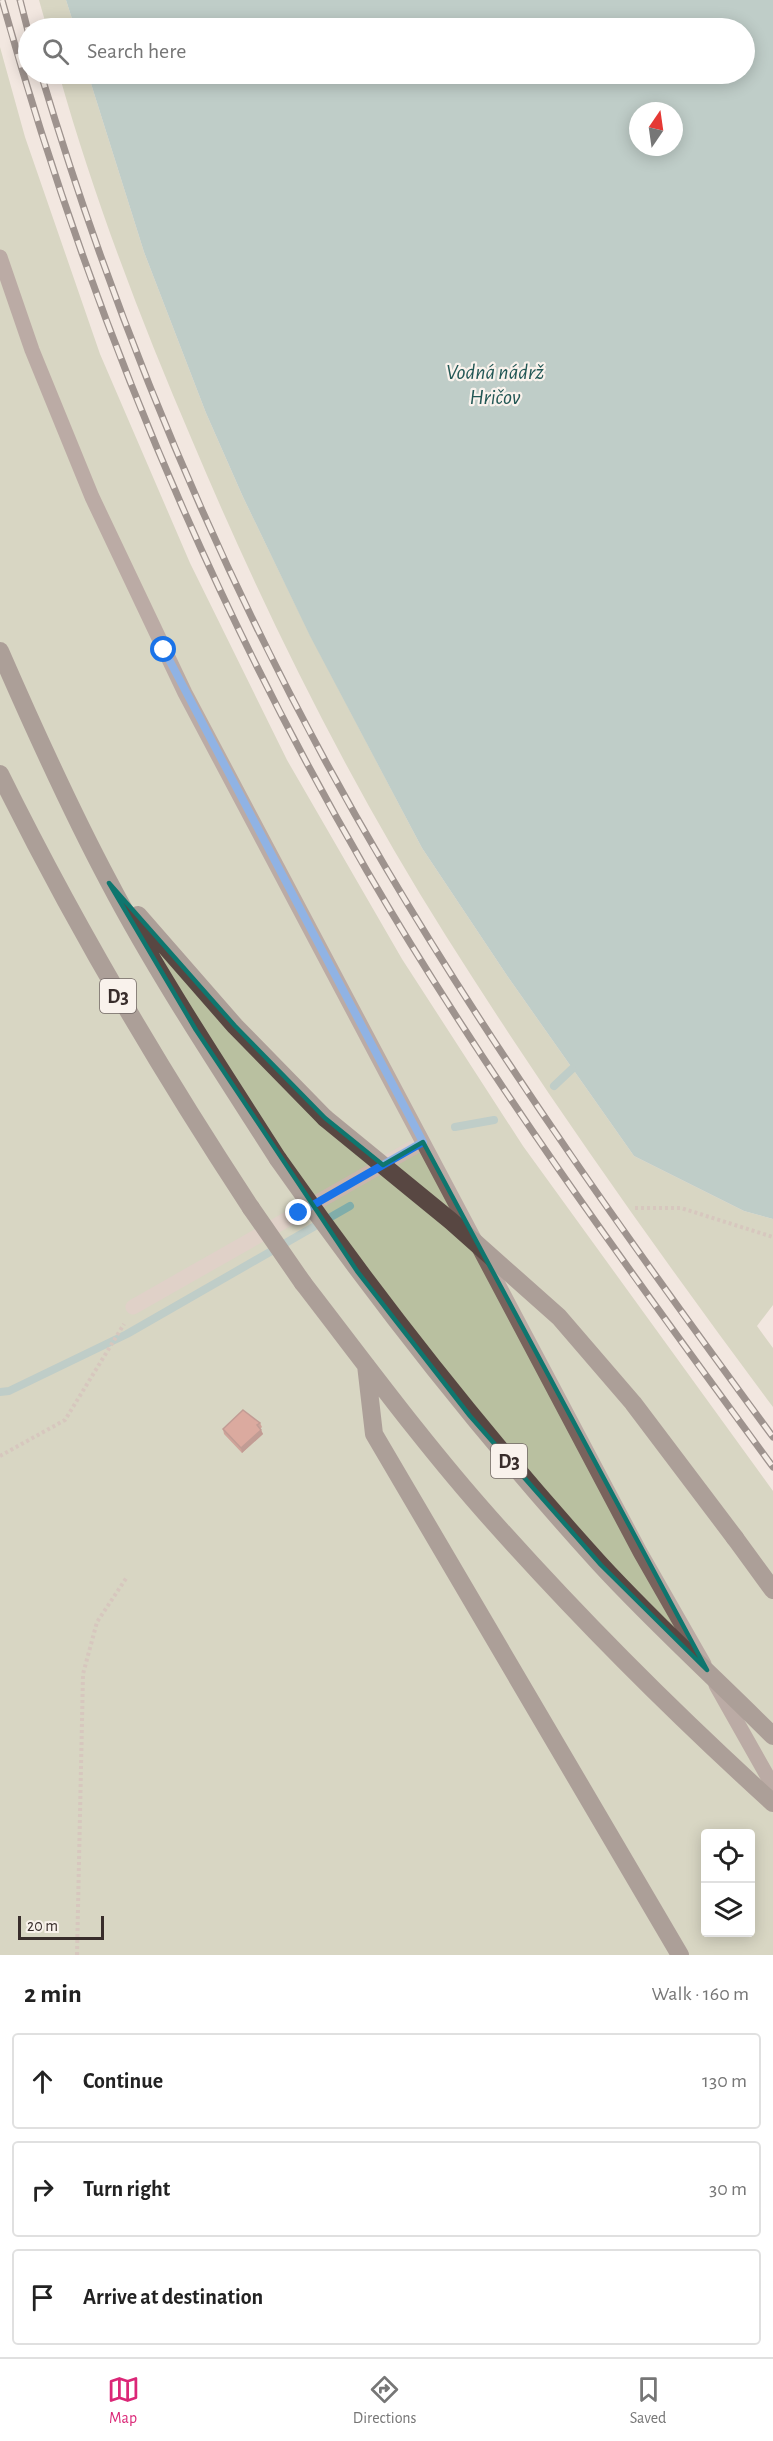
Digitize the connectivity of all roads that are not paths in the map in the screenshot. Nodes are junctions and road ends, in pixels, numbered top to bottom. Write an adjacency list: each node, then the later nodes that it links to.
1 (0, 257): 5 (main road)
2 (0, 651): 4 (highway, D3)
3 (0, 774): 7 (highway, D3, bridge)
4 (109, 882): 8 (highway, bridge); 9 (highway, D3, bridge)
5 (423, 1142): 6 (street); 10 (main road)
6 (133, 1307)
7 (366, 1365): 11 (highway, D3); 12 (highway)
8 (773, 1590)
9 (773, 1736)
10 (773, 1786)
11 (773, 1803)
12 (680, 1955)

